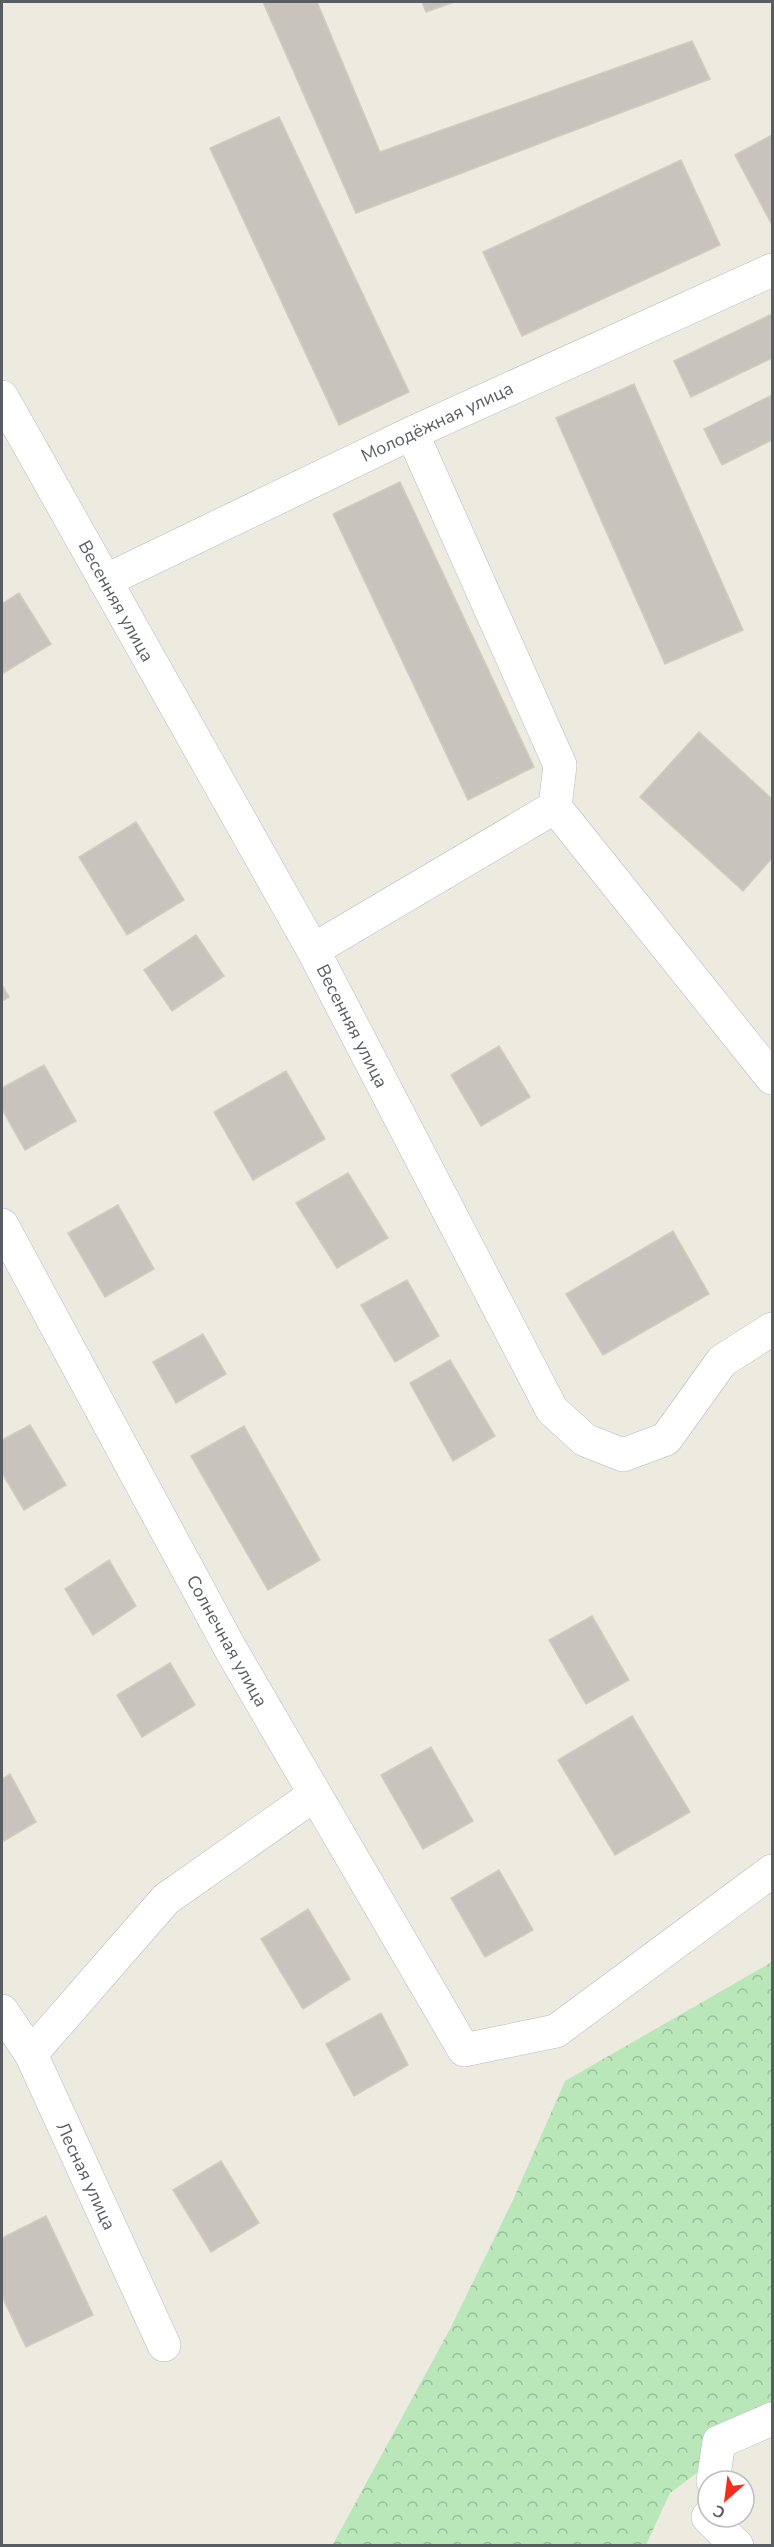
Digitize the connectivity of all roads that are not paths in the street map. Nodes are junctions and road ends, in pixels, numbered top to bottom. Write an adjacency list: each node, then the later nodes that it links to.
1 (772, 270): 3 (street, Молодёжная улица)
2 (2, 397): 4 (street, Весенняя улица)
3 (412, 433): 4 (street, Молодёжная улица); 5 (street)
4 (105, 580): 6 (street, Весенняя улица)
5 (555, 807): 6 (street); 7 (street)
6 (313, 950): 9 (street, Весенняя улица)
7 (772, 1078)
8 (2, 1225): 10 (street, Солнечная улица)
9 (772, 1329)
10 (314, 1795): 11 (street, Солнечная улица); 13 (street)
11 (772, 1871)
12 (2, 2011): 13 (street, Лесная улица)
13 (31, 2055): 14 (street, Лесная улица)
14 (164, 2345)
15 (772, 2419): 16 (street)
16 (715, 2469)
17 (720, 2529): 18 (street)
18 (736, 2546)

